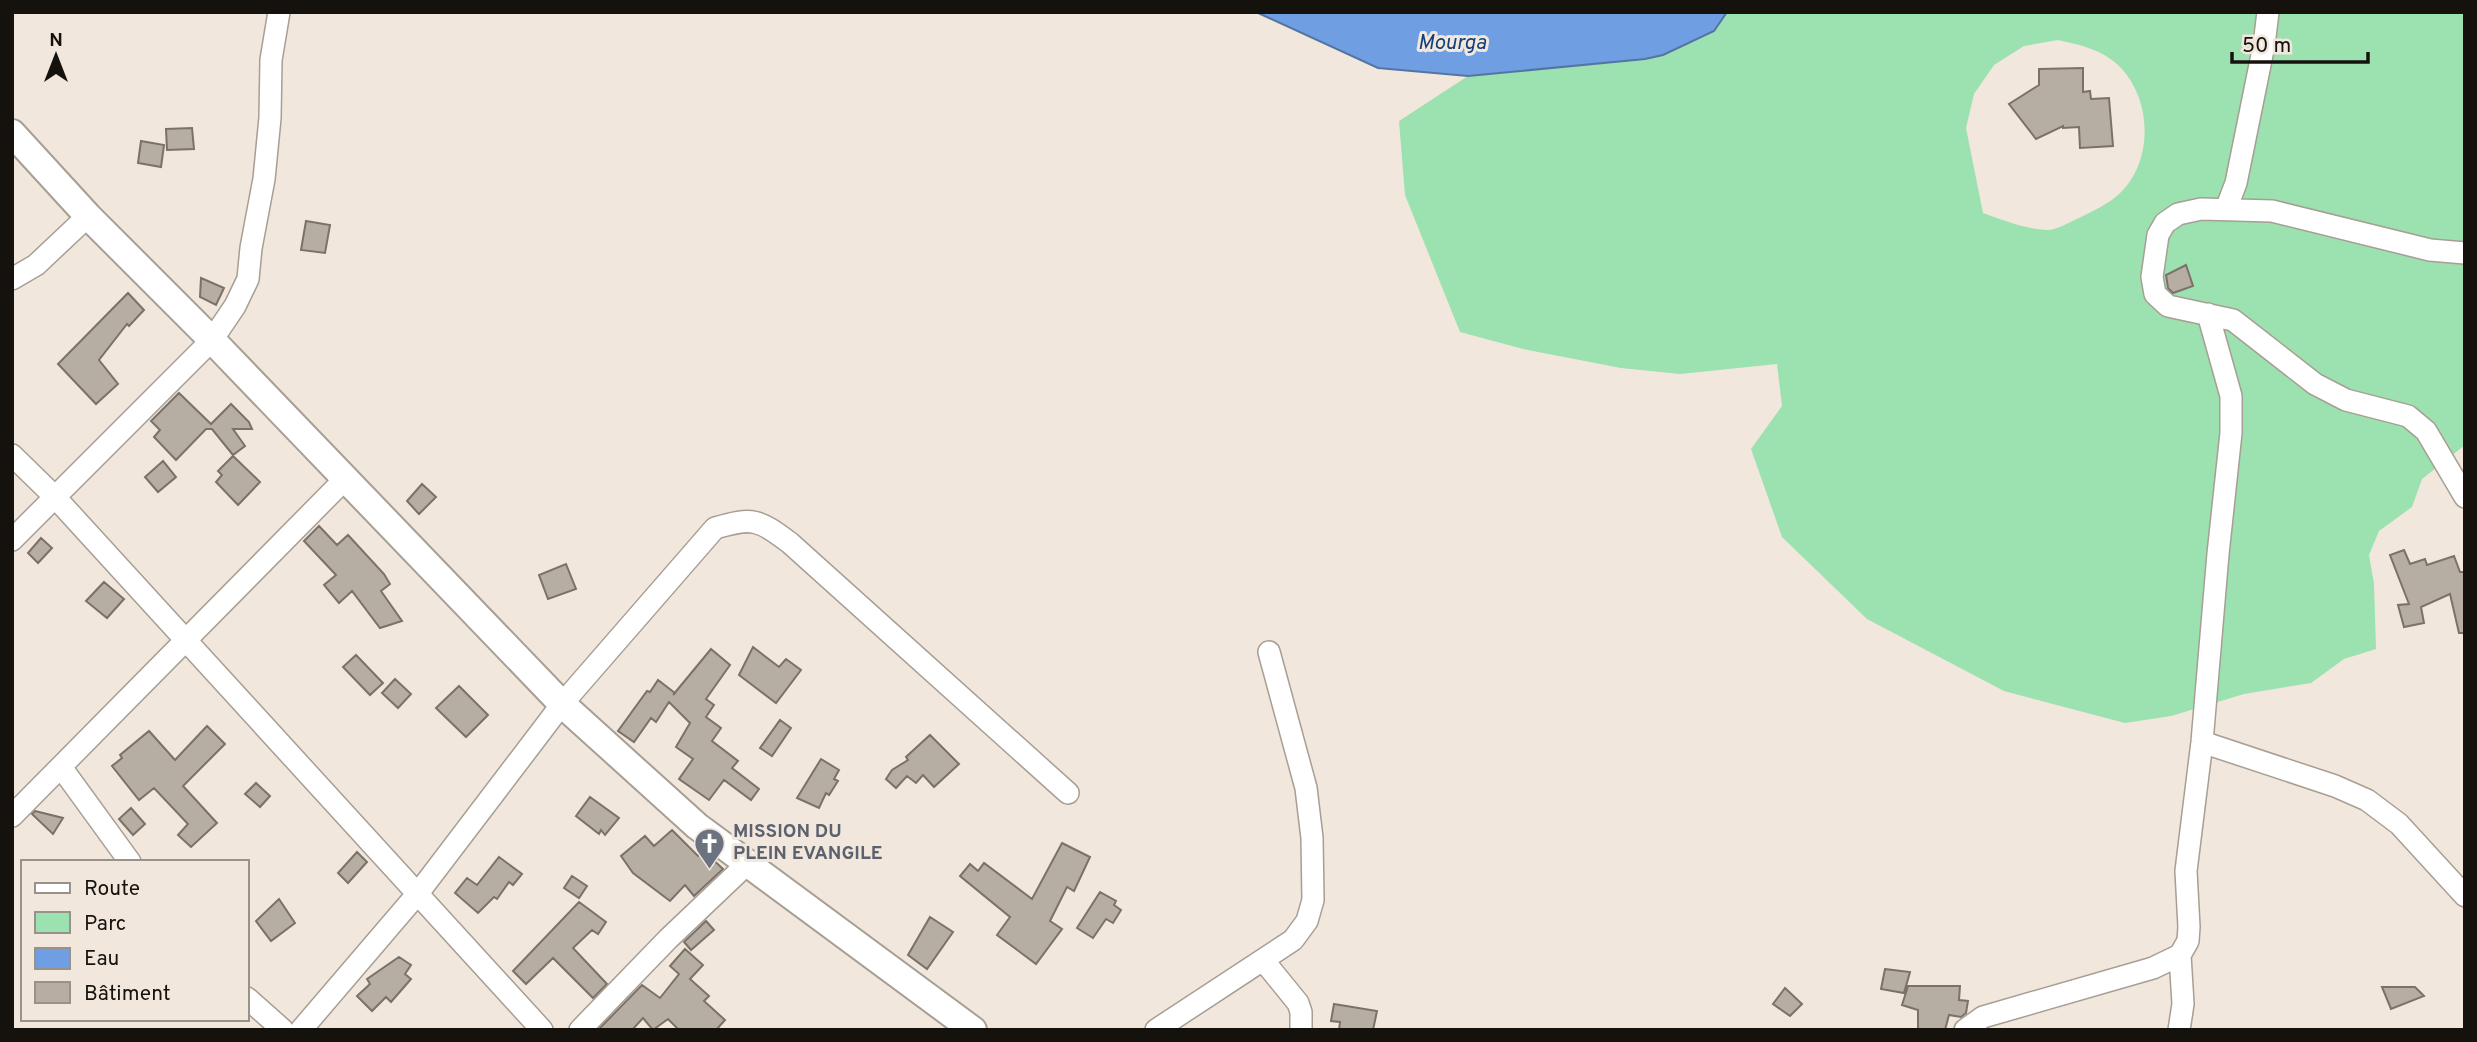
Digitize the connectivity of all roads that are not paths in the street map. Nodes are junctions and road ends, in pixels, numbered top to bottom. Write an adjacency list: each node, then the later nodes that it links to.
1 (279, 12): 9 (street)
2 (2267, 12): 4 (street)
3 (12, 133): 5 (street)
4 (2226, 209): 6 (street); 8 (street)
5 (88, 216): 7 (street); 9 (street)
6 (2465, 253)
7 (12, 279)
8 (2208, 314): 13 (street); 18 (street)
9 (212, 340): 11 (street); 12 (street)
10 (12, 455): 12 (street)
11 (345, 479): 15 (street); 17 (street)
12 (54, 496): 14 (street); 15 (street)
13 (2465, 497)
14 (12, 540)
15 (187, 640): 19 (street); 24 (street)
16 (1269, 652): 27 (street)
17 (562, 704): 20 (street); 23 (street); 24 (street)
18 (2202, 742): 25 (street); 26 (street)
19 (61, 766): 21 (street); 22 (street)
20 (1068, 793)
21 (12, 817)
22 (129, 860)
23 (748, 863): 32 (street); 33 (street)
24 (419, 892): 30 (street); 31 (street)
25 (2465, 896)
26 (2180, 956): 36 (street); 37 (street)
27 (1263, 960): 34 (street); 35 (street)
28 (248, 999): 29 (street)
29 (283, 1030)
30 (301, 1030)
31 (542, 1030)
32 (580, 1030)
33 (973, 1030)
34 (1156, 1030)
35 (1301, 1030)
36 (1965, 1030)
37 (2179, 1030)

